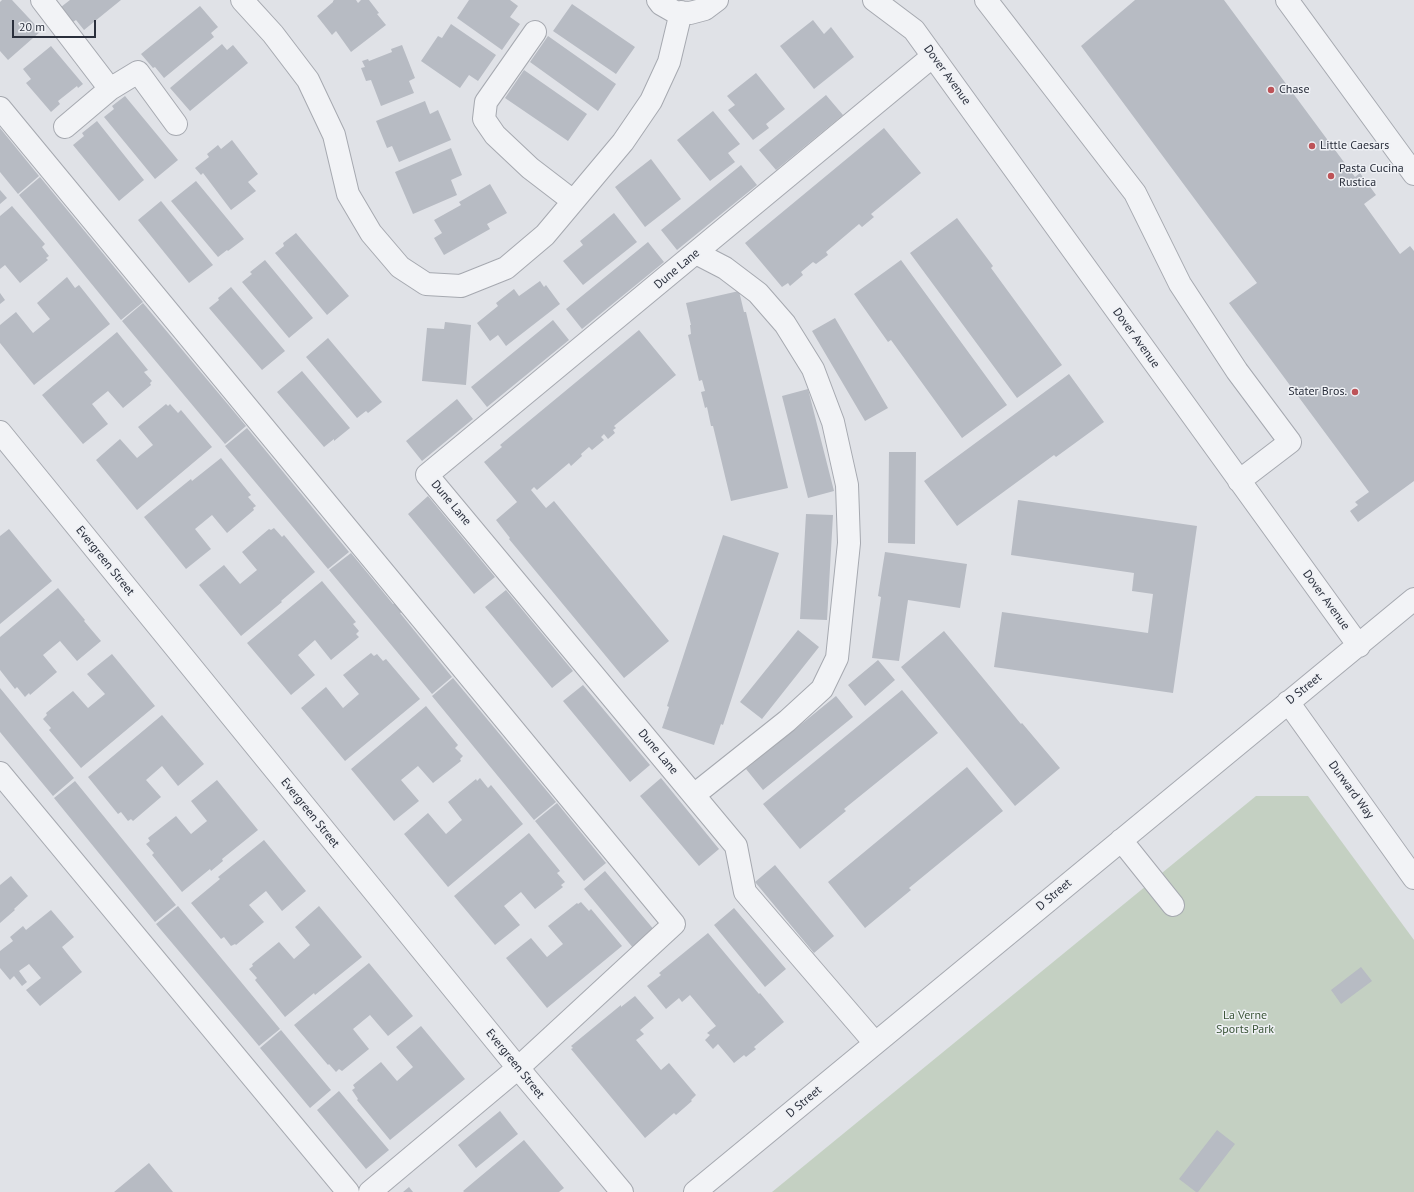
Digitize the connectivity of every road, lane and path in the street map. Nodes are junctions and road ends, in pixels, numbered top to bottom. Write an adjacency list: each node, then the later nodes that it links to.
1 (42, 0): 11 (street)
2 (242, 0): 16 (street)
3 (658, 0): 8 (street)
4 (717, 0): 8 (street)
5 (874, 0): 10 (street, Dover Avenue)
6 (986, 0): 19 (street)
7 (1287, 0): 15 (street)
8 (681, 12): 16 (street)
9 (535, 32): 16 (street)
10 (933, 56): 17 (street, Dune Lane); 19 (street, Dover Avenue)
11 (110, 89): 13 (street); 14 (street)
12 (0, 108): 29 (street)
13 (176, 124)
14 (65, 127)
15 (1414, 174)
16 (573, 201)
17 (696, 253): 24 (street); 24 (street, Dune Lane)
18 (0, 432): 29 (street, Evergreen Street)
19 (1239, 480): 21 (street, Dover Avenue)
20 (1414, 599): 21 (street, D Street)
21 (1359, 646): 22 (street, D Street)
22 (1288, 702): 25 (street, D Street); 26 (street, Durward Way)
23 (0, 773): 30 (street)
24 (694, 795): 28 (street, Dune Lane)
25 (1121, 840): 27 (street); 28 (street, D Street)
26 (1414, 878)
27 (1173, 906)
28 (875, 1043): 33 (street, D Street)
29 (518, 1068): 31 (street); 32 (street, Evergreen Street)
30 (348, 1192)
31 (370, 1192)
32 (622, 1192)
33 (694, 1192)

